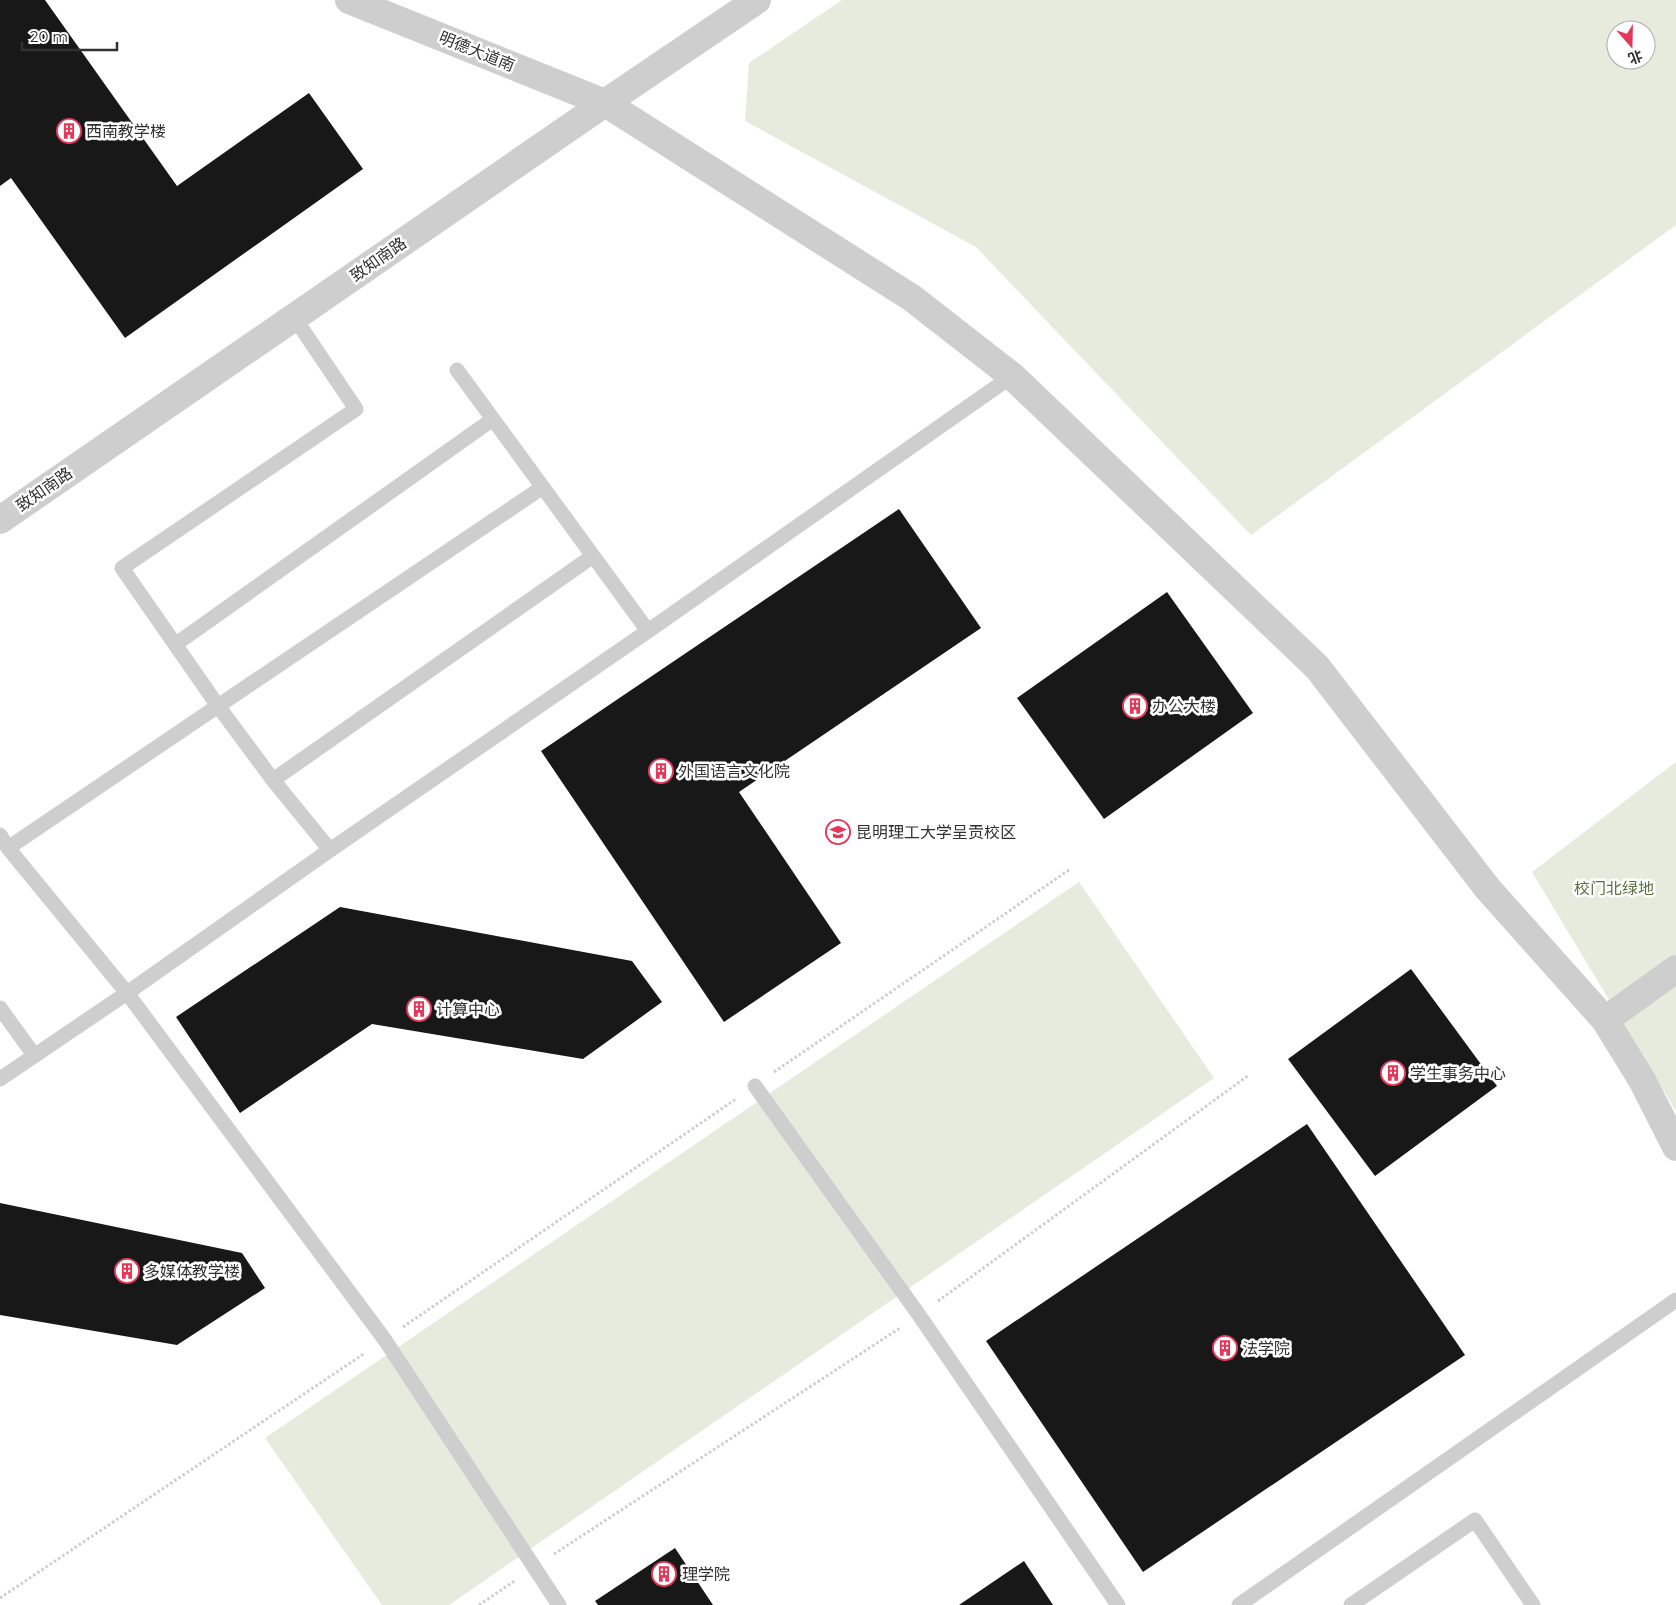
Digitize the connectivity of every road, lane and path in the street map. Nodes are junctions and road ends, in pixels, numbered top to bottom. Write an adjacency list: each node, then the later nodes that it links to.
1 (349, 0): 3 (street, 明德大道南)
2 (757, 0): 3 (street, 致知南路)
3 (605, 103): 4 (street, 致知南路); 6 (street, 明德大道南)
4 (294, 317): 9 (street, 致知南路); 12 (lane)
5 (457, 370): 7 (lane)
6 (1012, 376): 11 (lane); 21 (street, 明德大道南)
7 (493, 419): 8 (lane); 12 (lane)
8 (542, 487): 10 (lane); 13 (lane)
9 (0, 520)
10 (592, 556): 11 (lane); 14 (lane)
11 (648, 631): 16 (lane)
12 (176, 644): 13 (lane)
13 (218, 706): 14 (lane); 15 (lane)
14 (273, 780): 16 (lane)
15 (4, 841): 19 (lane)
16 (330, 850): 19 (lane)
17 (1069, 870): 25 (path)
18 (1676, 969): 21 (street)
19 (127, 993): 22 (lane); 29 (lane)
20 (0, 1008): 22 (lane)
21 (1605, 1020): 26 (street, 明德大道南)
22 (34, 1055): 24 (lane)
23 (1249, 1075): 28 (path)
24 (0, 1079)
25 (755, 1086): 28 (lane); 29 (path)
26 (1676, 1147)
27 (1676, 1300): 35 (lane)
28 (920, 1315): 30 (path); 34 (lane)
29 (385, 1340): 30 (lane); 31 (path)
30 (534, 1567): 32 (path); 33 (lane)
31 (0, 1598)
32 (479, 1605)
33 (559, 1605)
34 (1118, 1605)
35 (1239, 1605)
36 (1351, 1605): 37 (lane)
37 (1533, 1605)

